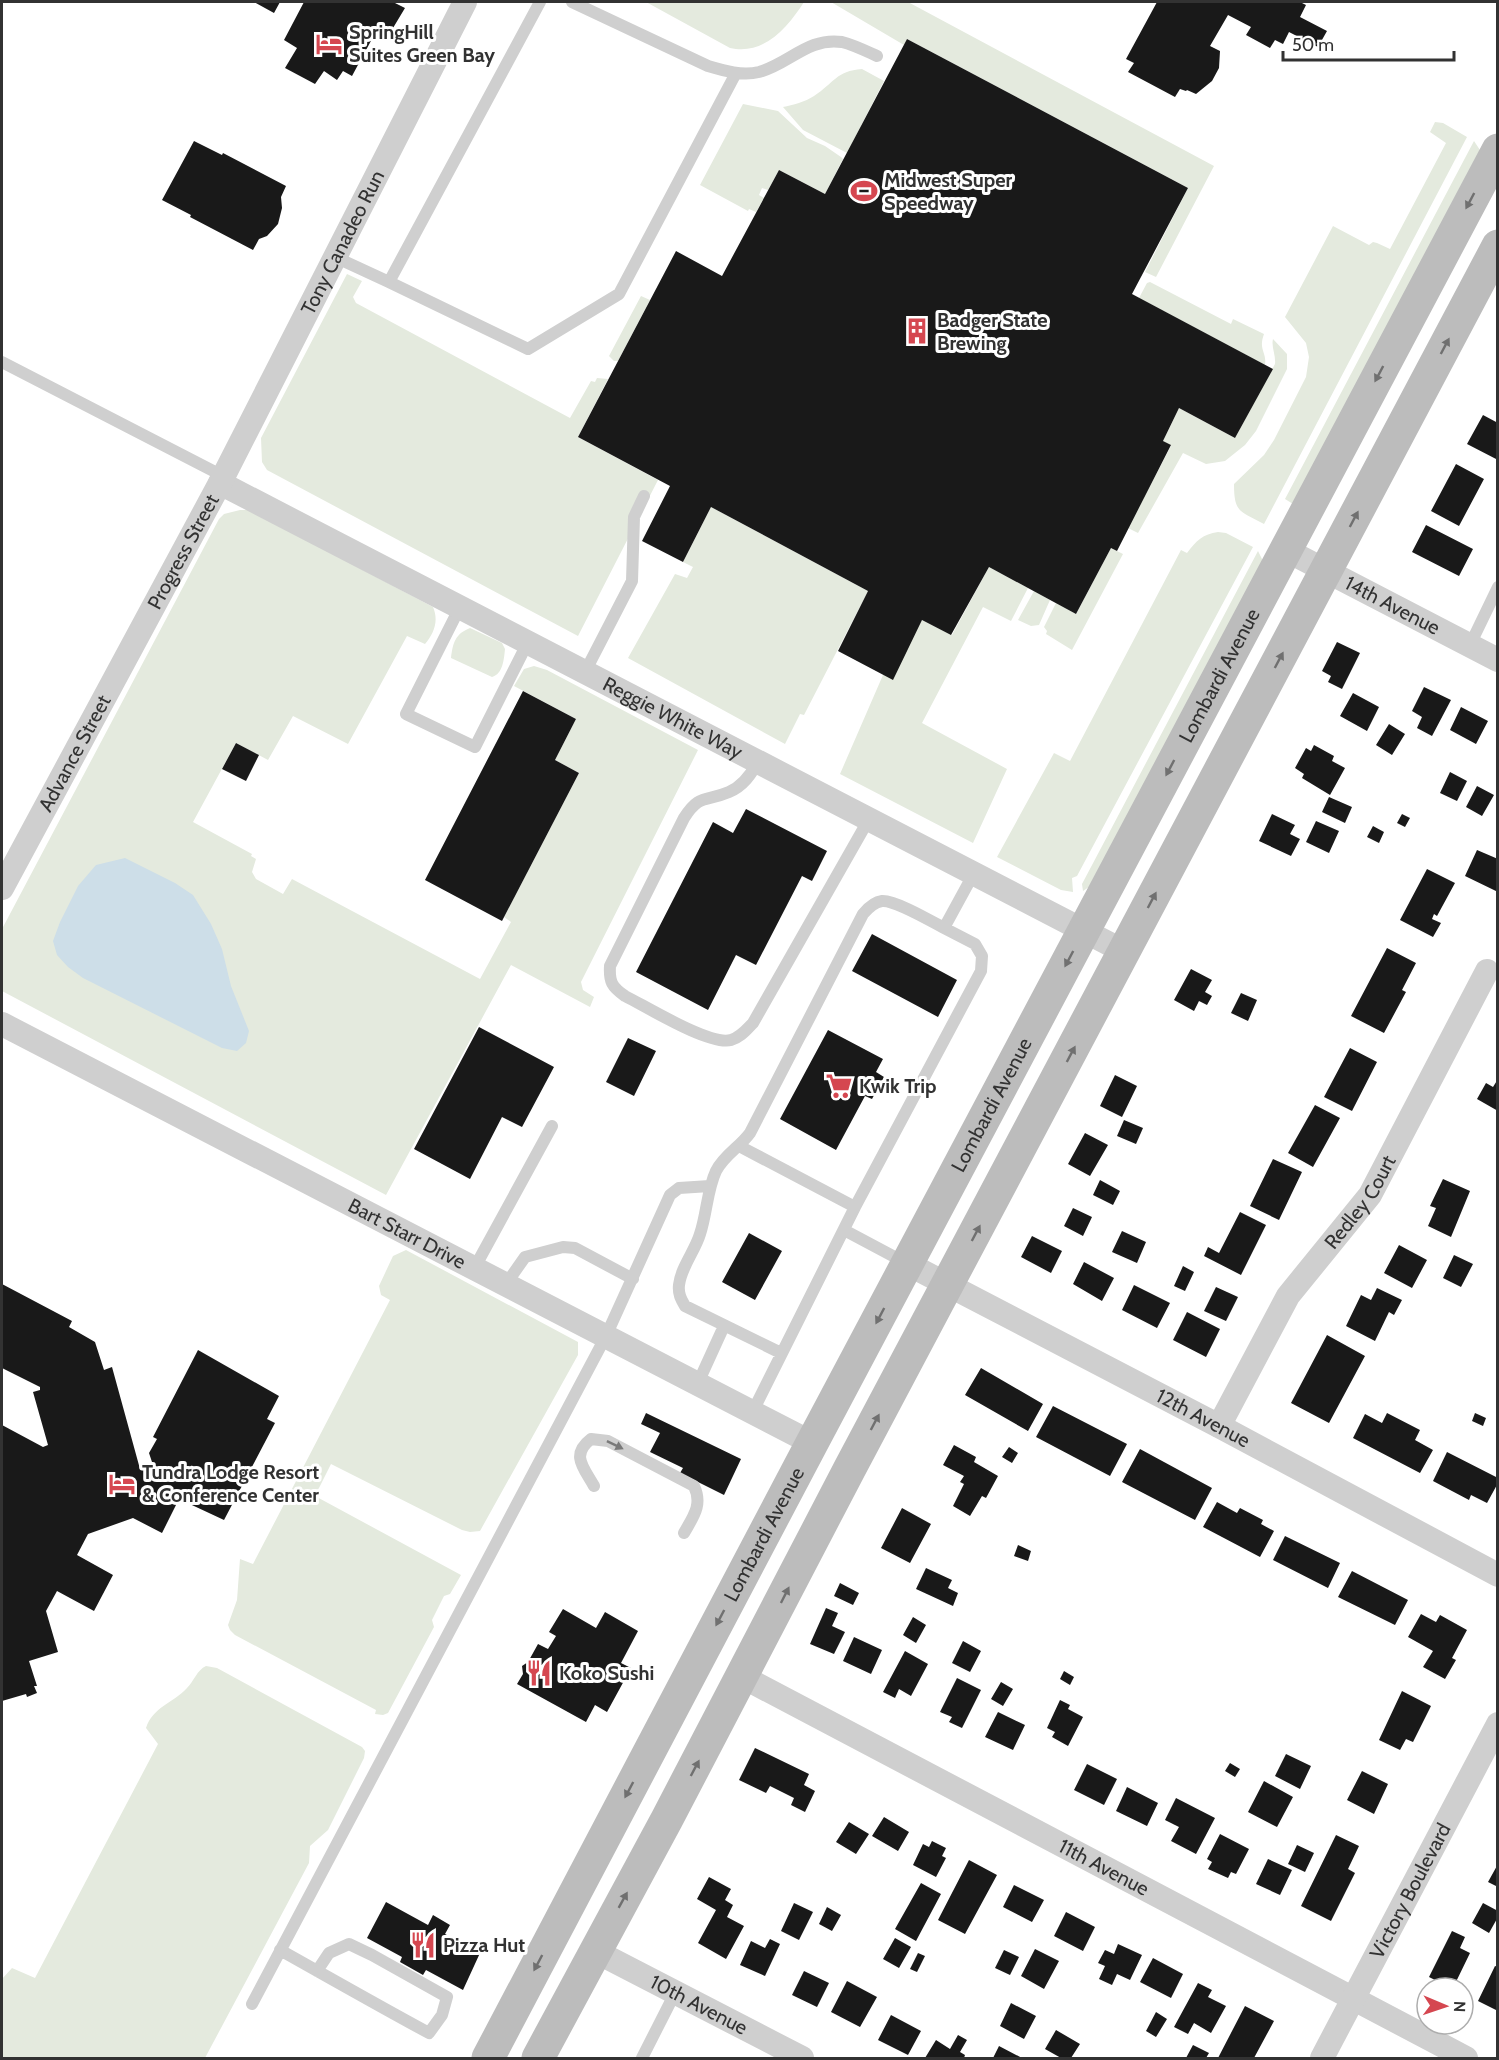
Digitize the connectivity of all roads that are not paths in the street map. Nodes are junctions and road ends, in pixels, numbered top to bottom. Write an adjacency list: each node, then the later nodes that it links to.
1 (465, 2): 8 (street, Tony Canadeo Run)
2 (540, 2): 9 (lane)
3 (572, 2): 5 (lane)
4 (877, 56): 5 (lane)
5 (736, 73): 9 (lane)
6 (1497, 150): 13 (main road, Lombardi Avenue, one-way to 13)
7 (1497, 246): 14 (main road, one-way to 7)
8 (335, 257): 9 (lane); 11 (street, Tony Canadeo Run)
9 (389, 282)
10 (2, 362): 11 (lane)
11 (222, 480): 16 (street, Reggie White Way); 17 (street, Progress Street)
12 (644, 496): 21 (lane)
13 (1286, 550): 14 (street, 14th Avenue); 27 (main road, Lombardi Avenue, one-way to 27)
14 (1326, 570): 19 (street, 14th Avenue); 28 (main road, one-way to 14)
15 (1497, 587): 19 (lane)
16 (460, 607): 18 (street, Reggie White Way); 18 (lane)
17 (147, 619): 25 (street, Advance Street)
18 (528, 642): 21 (street, Reggie White Way)
19 (1470, 645): 20 (street, 14th Avenue)
20 (1497, 660)
21 (585, 672): 22 (street, Reggie White Way)
22 (758, 761): 23 (street, Reggie White Way); 23 (lane)
23 (869, 819): 24 (street, Reggie White Way)
24 (974, 873): 26 (lane); 27 (street, Reggie White Way)
25 (2, 888)
26 (944, 928): 32 (lane); 34 (lane)
27 (1084, 930): 28 (street, Reggie White Way); 36 (main road, Lombardi Avenue, one-way to 36)
28 (1125, 952): 40 (main road, one-way to 28)
29 (1487, 971): 46 (street, Redley Court)
30 (2, 1024): 37 (street, Bart Starr Drive)
31 (552, 1126): 37 (lane)
32 (739, 1146): 33 (lane); 34 (lane)
33 (710, 1186): 38 (lane); 41 (lane)
34 (855, 1207): 35 (lane)
35 (844, 1230): 36 (lane); 43 (lane)
36 (908, 1264): 40 (street, 12th Avenue); 47 (main road, Lombardi Avenue, one-way to 47)
37 (475, 1267): 39 (street, Bart Starr Drive)
38 (633, 1279): 39 (lane); 42 (lane)
39 (507, 1284): 42 (street, Bart Starr Drive)
40 (948, 1285): 46 (street, 12th Avenue); 49 (main road, one-way to 40)
41 (724, 1326): 43 (lane); 44 (lane)
42 (606, 1336): 44 (street, Bart Starr Drive); 54 (lane)
43 (782, 1353): 45 (lane)
44 (698, 1383): 45 (street, Bart Starr Drive)
45 (753, 1411): 47 (street, Bart Starr Drive)
46 (1219, 1426): 51 (street, 12th Avenue)
47 (812, 1443): 49 (main road); 60 (main road, Lombardi Avenue, one-way to 60)
48 (594, 1486): 50 (lane, one-way to 50)
49 (819, 1528): 52 (main road, one-way to 49)
50 (684, 1533)
51 (1497, 1575)
52 (743, 1677): 55 (main road, one-way to 52); 58 (street, 11th Avenue)
53 (1497, 1724): 58 (street, Victory Boulevard)
54 (280, 1950): 56 (lane); 59 (lane)
55 (595, 1951): 57 (street, 10th Avenue); 61 (main road)
56 (317, 1971): 56 (lane)
57 (675, 1993): 62 (lane); 63 (street, 10th Avenue)
58 (1354, 1999): 64 (street, Victory Boulevard); 65 (street, 11th Avenue)
59 (252, 2004)
60 (488, 2058)
61 (538, 2058)
62 (642, 2058)
63 (802, 2058)
64 (1322, 2058)
65 (1466, 2058)

